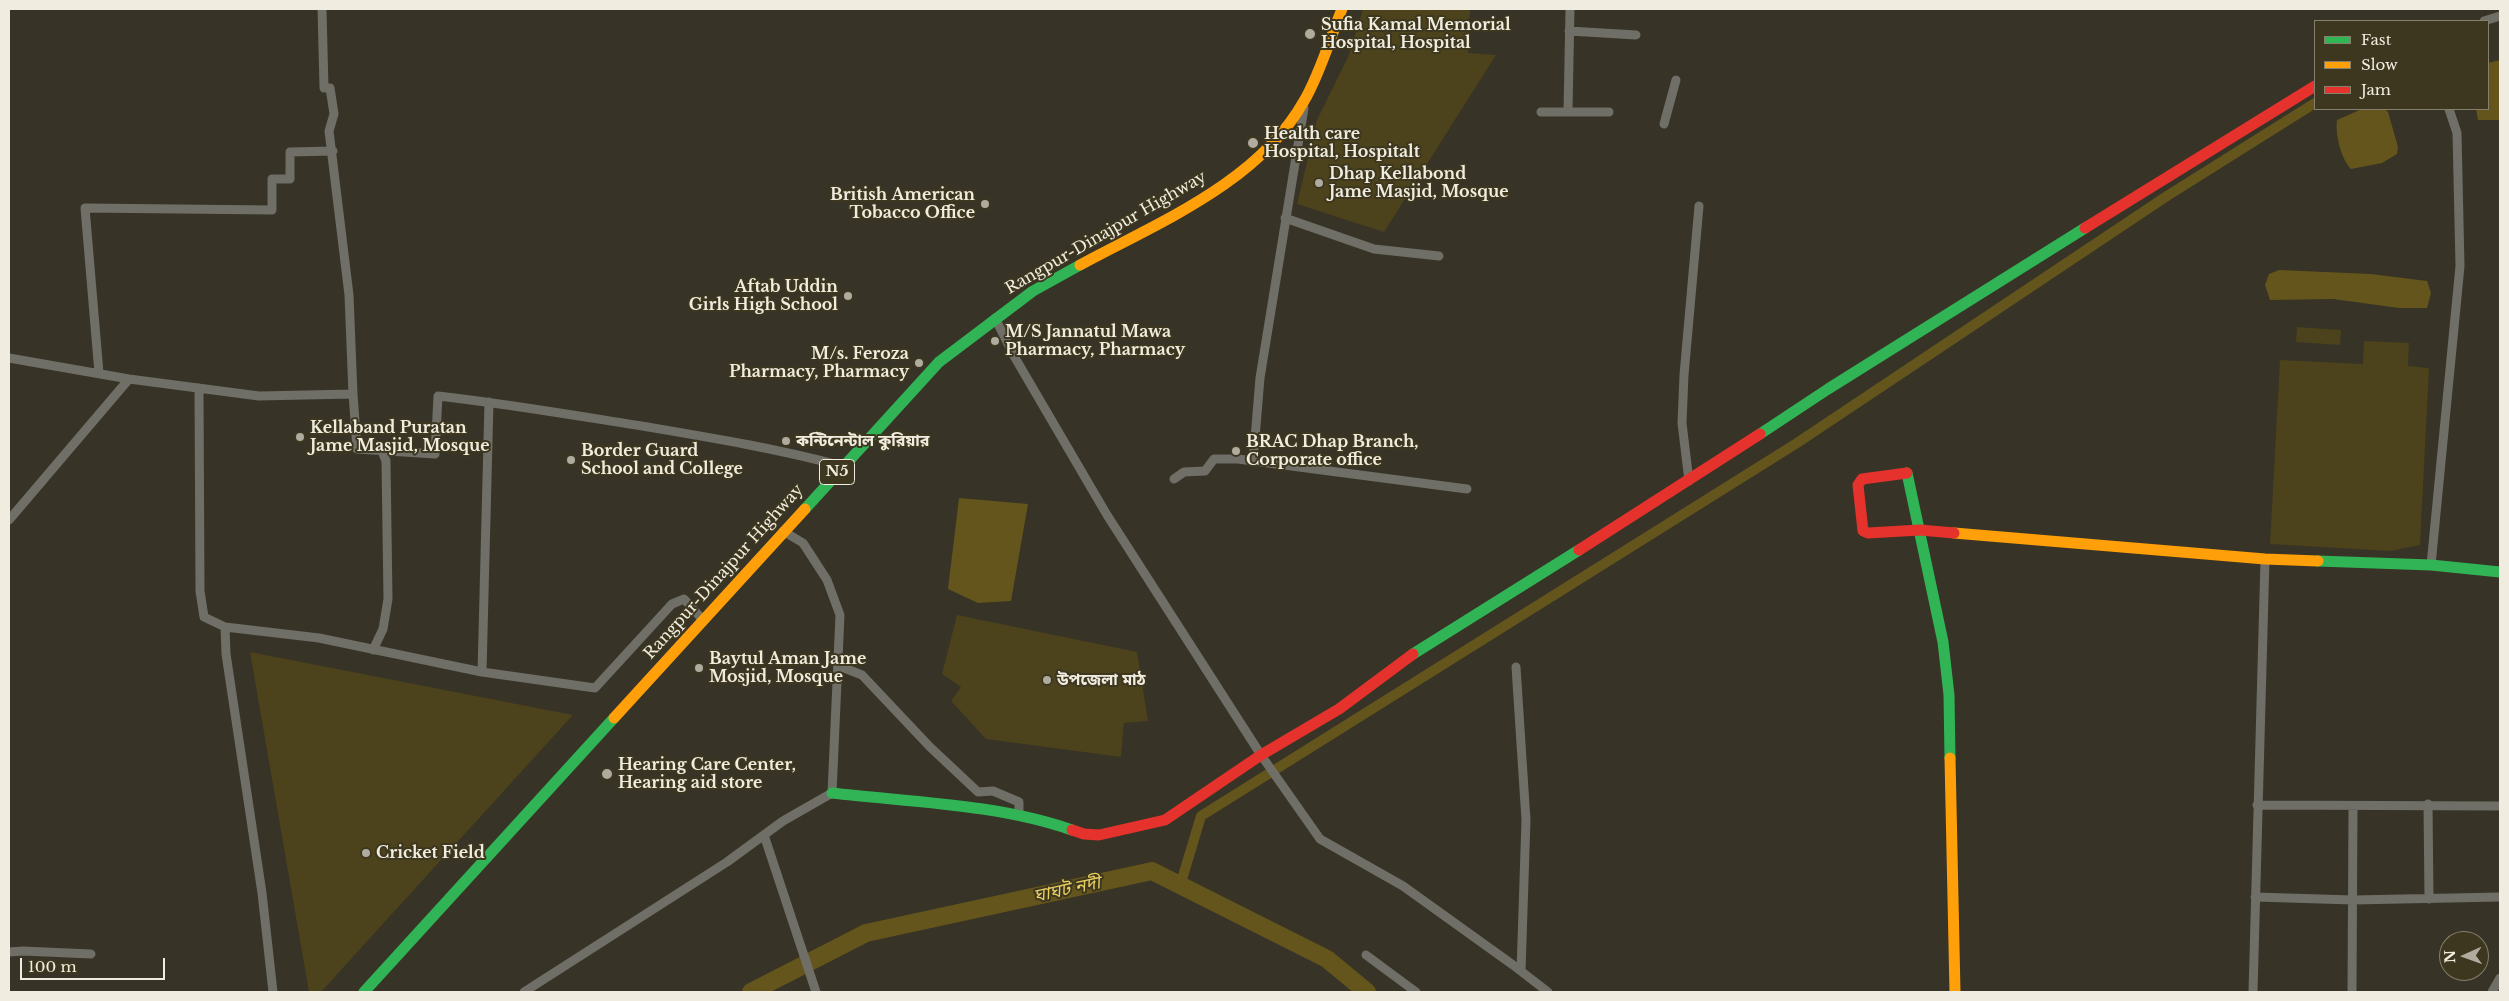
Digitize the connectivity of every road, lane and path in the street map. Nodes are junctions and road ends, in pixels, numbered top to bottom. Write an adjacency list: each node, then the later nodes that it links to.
1 (322, 9): 16 (street)
2 (1342, 9): 10 (main road, Rangpur-Dinajpur Highway / N5)
3 (1570, 9): 6 (street)
4 (2500, 16): 5 (street)
5 (2487, 20)
6 (1569, 30): 7 (street); 12 (street)
7 (1636, 35)
8 (1676, 80): 15 (street)
9 (2314, 87): 31 (main road)
10 (1305, 100): 18 (street); 20 (main road, Rangpur-Dinajpur Highway / N5)
11 (2449, 110): 37 (street)
12 (1568, 111): 13 (street); 14 (street)
13 (1541, 112)
14 (1610, 112)
15 (1664, 124)
16 (333, 151): 22 (street); 25 (street)
17 (1699, 206): 31 (street)
18 (1284, 218): 19 (street); 28 (street)
19 (1439, 256)
20 (995, 317): 29 (main road, Rangpur-Dinajpur Highway / N5); 45 (street)
21 (9, 358): 22 (street)
22 (98, 374): 23 (street)
23 (130, 379): 24 (street); 33 (street)
24 (200, 388): 25 (street); 40 (street)
25 (353, 394): 27 (street)
26 (490, 402): 27 (street); 29 (street); 44 (street)
27 (382, 451): 41 (street)
28 (1253, 462): 30 (street); 32 (street)
29 (842, 466): 35 (main road, Rangpur-Dinajpur Highway / N5)
30 (1174, 479)
31 (1688, 481): 45 (main road)
32 (1467, 489)
33 (9, 520)
34 (1920, 530): 34 (main road); 36 (main road); 68 (main road)
35 (783, 531): 39 (main road, Rangpur-Dinajpur Highway / N5); 42 (street)
36 (2265, 559): 37 (main road); 48 (street)
37 (2432, 564): 38 (main road)
38 (2500, 572)
39 (703, 620): 44 (street); 63 (main road, Rangpur-Dinajpur Highway / N5)
40 (225, 627): 41 (street); 62 (street)
41 (373, 650): 44 (street)
42 (839, 666): 46 (street); 51 (street)
43 (1516, 667): 60 (street)
44 (482, 672)
45 (1263, 758): 51 (main road); 60 (street)
46 (832, 793): 51 (main road); 52 (street)
47 (2428, 804): 49 (street); 50 (street); 55 (street)
48 (2257, 805): 49 (street); 53 (street)
49 (2353, 806): 56 (street)
50 (2500, 806)
51 (1019, 815)
52 (764, 835): 64 (street); 65 (street)
53 (2255, 897): 56 (street); 69 (street)
54 (2500, 897): 55 (street)
55 (2429, 899): 56 (street)
56 (2353, 900): 70 (street)
57 (9, 952): 58 (street)
58 (91, 954)
59 (1366, 955): 66 (street)
60 (1521, 971): 67 (street)
61 (2500, 978): 71 (street)
62 (273, 992)
63 (364, 992)
64 (524, 992)
65 (816, 992)
66 (1416, 992)
67 (1548, 992)
68 (1955, 992)
69 (2253, 992)
70 (2352, 992)
71 (2492, 992)

